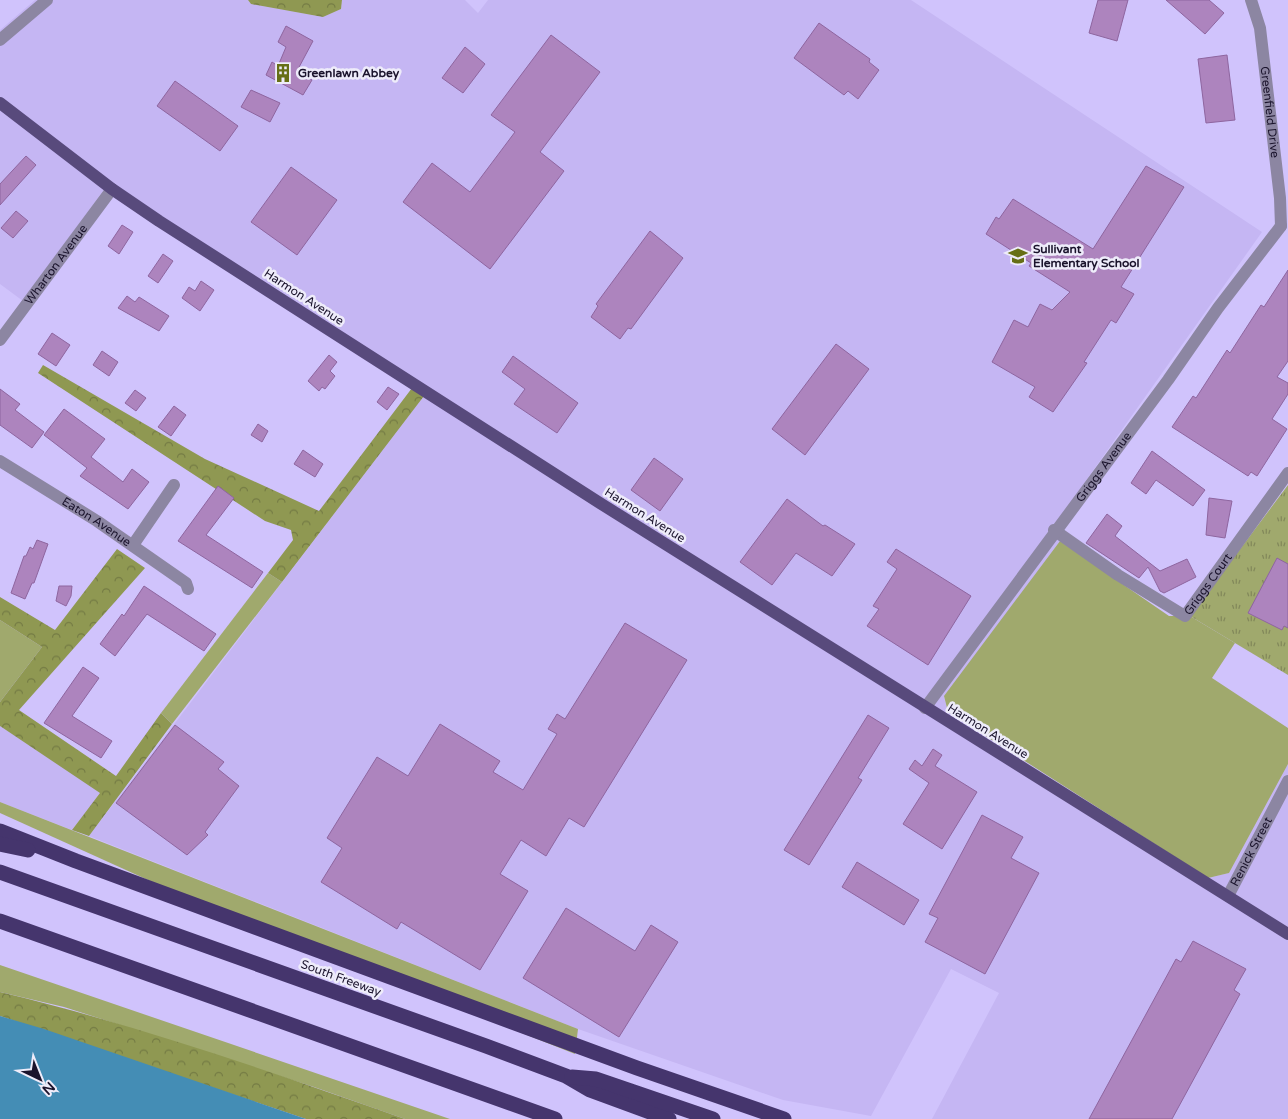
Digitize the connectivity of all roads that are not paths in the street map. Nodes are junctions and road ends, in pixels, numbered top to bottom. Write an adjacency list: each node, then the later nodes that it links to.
1 (47, 0): 3 (street)
2 (1251, 0): 6 (street, Greenfield Drive)
3 (0, 40)
4 (0, 102): 5 (main road, Harmon Avenue)
5 (112, 189): 7 (street, Wharton Avenue); 14 (main road, Harmon Avenue)
6 (1284, 228): 11 (street, Griggs Avenue)
7 (0, 340)
8 (0, 460): 12 (street, Eaton Avenue)
9 (1288, 473): 11 (street, Griggs Court)
10 (174, 485): 12 (street)
11 (1054, 530): 14 (street, Griggs Avenue)
12 (133, 545): 13 (street, Eaton Avenue)
13 (188, 589)
14 (925, 708): 20 (main road, Harmon Avenue)
15 (1288, 781): 20 (street, Renick Street)
16 (0, 831): 18 (highway)
17 (0, 844): 18 (highway)
18 (76, 861): 27 (highway)
19 (0, 872): 23 (highway, South Freeway)
20 (1228, 896): 22 (main road, Harmon Avenue)
21 (0, 921): 24 (highway)
22 (1288, 934)
23 (566, 1076): 25 (highway, South Freeway); 26 (highway)
24 (555, 1119)
25 (669, 1119)
26 (713, 1119)
27 (784, 1119)

